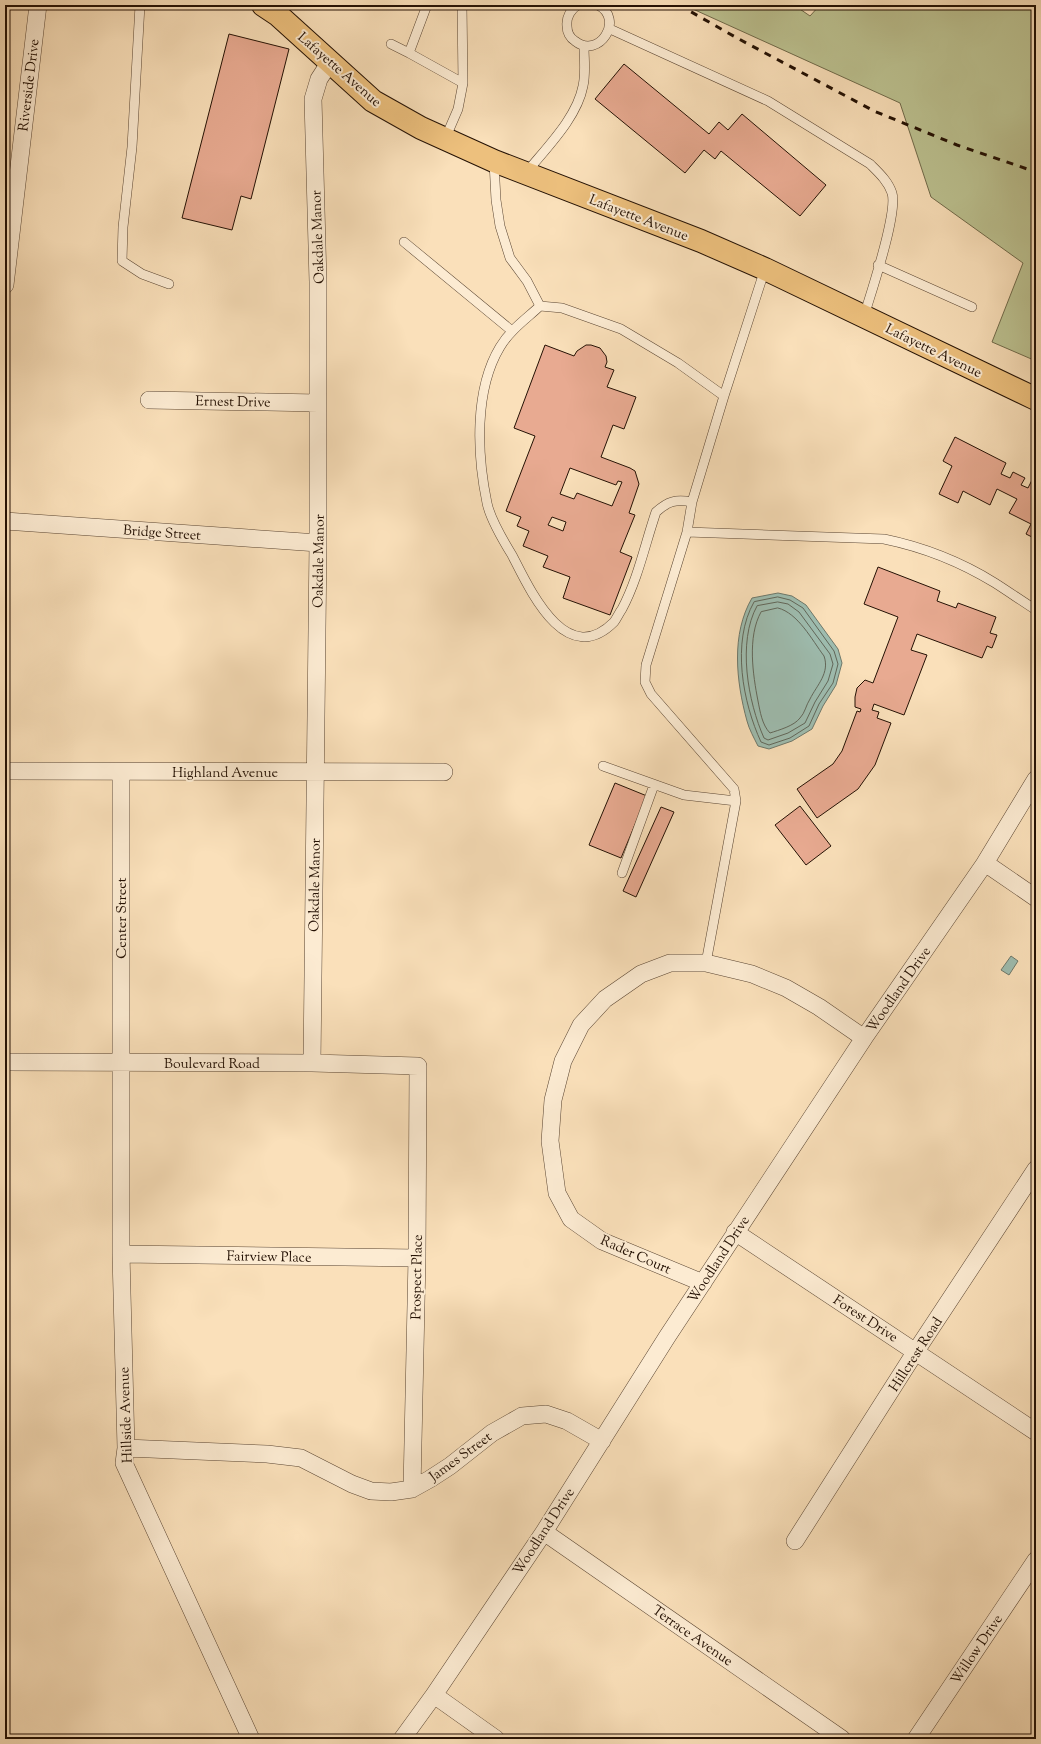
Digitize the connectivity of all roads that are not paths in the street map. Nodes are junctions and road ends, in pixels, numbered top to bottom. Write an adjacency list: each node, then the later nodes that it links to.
1 (38, 5): 21 (street, Riverside Drive)
2 (140, 5): 20 (lane)
3 (263, 5): 12 (main road, Lafayette Avenue)
4 (426, 5): 11 (lane)
5 (462, 5): 13 (lane)
6 (578, 5): 10 (lane)
7 (598, 5): 8 (lane)
8 (610, 29): 10 (lane); 18 (lane)
9 (391, 44): 11 (lane)
10 (584, 46): 16 (lane)
11 (409, 53): 13 (lane)
12 (330, 62): 14 (main road, Lafayette Avenue); 29 (street, Oakdale Manor)
13 (463, 83): 14 (lane)
14 (445, 139): 15 (main road, Lafayette Avenue)
15 (494, 161): 16 (main road, Lafayette Avenue); 22 (lane)
16 (526, 174): 19 (main road, Lafayette Avenue)
17 (404, 242): 25 (lane)
18 (878, 265): 23 (lane); 24 (lane)
19 (765, 269): 24 (main road, Lafayette Avenue); 26 (lane)
20 (169, 284)
21 (5, 285)
22 (540, 306): 25 (lane); 26 (lane)
23 (972, 307)
24 (864, 316): 27 (main road, Lafayette Avenue)
25 (512, 331): 30 (lane)
26 (724, 396): 30 (lane)
27 (1036, 399)
28 (149, 400): 29 (street, Ernest Drive)
29 (318, 403): 33 (street, Oakdale Manor)
30 (692, 502): 32 (lane)
31 (5, 521): 33 (street, Bridge Street)
32 (687, 532): 34 (lane); 42 (lane)
33 (318, 543): 38 (street, Oakdale Manor)
34 (1036, 610)
35 (602, 766): 41 (lane)
36 (5, 771): 37 (street, Highland Avenue)
37 (121, 772): 38 (street, Highland Avenue); 49 (street, Center Street)
38 (315, 772): 39 (street, Highland Avenue); 50 (street, Oakdale Manor)
39 (444, 772)
40 (1036, 779): 43 (street, Woodland Drive)
41 (654, 784): 42 (lane); 44 (lane)
42 (736, 801): 46 (lane)
43 (986, 863): 45 (street); 47 (street, Woodland Drive)
44 (622, 873)
45 (1036, 898)
46 (706, 963): 47 (street, Rader Court); 56 (street, Rader Court)
47 (864, 1038): 53 (street, Woodland Drive)
48 (5, 1062): 49 (street, Boulevard Road)
49 (121, 1063): 50 (street, Boulevard Road); 54 (street, Hillside Avenue)
50 (312, 1063): 51 (street, Boulevard Road)
51 (418, 1066): 55 (street, Prospect Place)
52 (1036, 1169): 57 (street, Hillcrest Road)
53 (736, 1232): 56 (street, Woodland Drive); 57 (street, Forest Drive)
54 (121, 1254): 55 (street, Fairview Place); 60 (street, Hillside Avenue)
55 (416, 1258): 61 (street, Prospect Place)
56 (703, 1283): 59 (street, Woodland Drive)
57 (916, 1351): 58 (street, Forest Drive); 63 (street, Hillcrest Road)
58 (1036, 1432)
59 (602, 1441): 61 (street, James Street); 62 (street, Woodland Drive)
60 (126, 1448): 61 (street, James Street); 66 (street, Hillside Avenue)
61 (412, 1489)
62 (544, 1532): 65 (street, Woodland Drive); 69 (street, Terrace Avenue)
63 (795, 1541)
64 (1036, 1560): 70 (street, Willow Drive)
65 (434, 1696): 67 (street, Woodland Drive); 68 (street)
66 (251, 1739)
67 (402, 1739)
68 (496, 1739)
69 (842, 1739)
70 (916, 1739)

